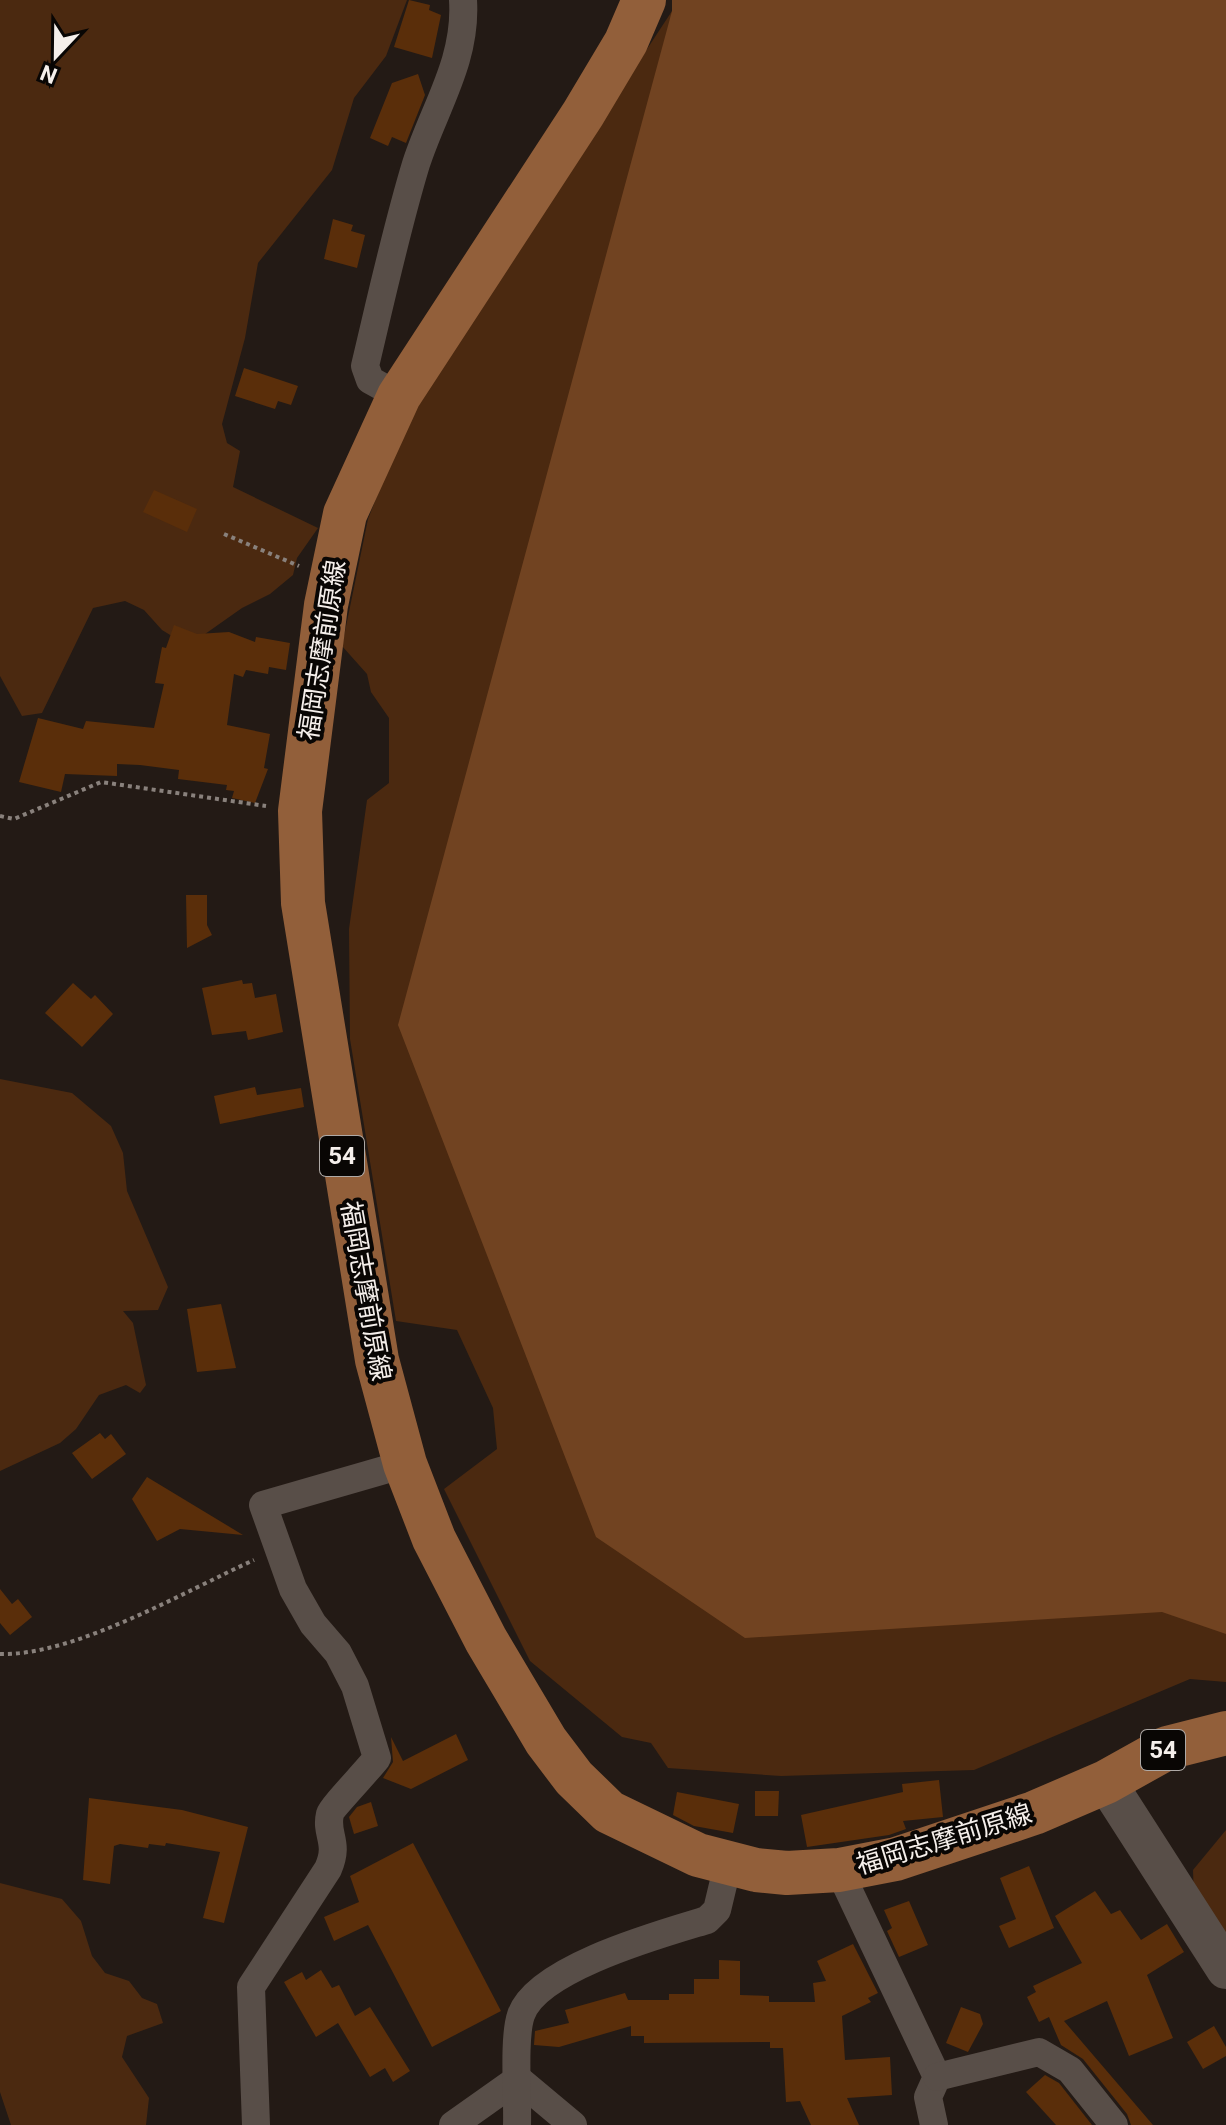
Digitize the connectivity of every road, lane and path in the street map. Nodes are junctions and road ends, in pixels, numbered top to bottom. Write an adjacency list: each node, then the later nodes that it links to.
1 (463, 0): 3 (street)
2 (644, 0): 3 (main road, 福岡志摩前原線 / 54)
3 (399, 396): 5 (main road, 福岡志摩前原線 / 54)
4 (224, 534): 5 (path)
5 (330, 579): 6 (main road, 福岡志摩前原線 / 54)
6 (300, 811): 7 (path); 8 (main road, 福岡志摩前原線 / 54)
7 (0, 816)
8 (405, 1464): 9 (street); 13 (main road, 福岡志摩前原線 / 54)
9 (278, 1549): 10 (path); 18 (street)
10 (0, 1654)
11 (1226, 1733): 12 (main road, 福岡志摩前原線 / 54)
12 (1106, 1782): 14 (main road, 福岡志摩前原線 / 54); 15 (street)
13 (728, 1864): 14 (main road, 福岡志摩前原線 / 54); 17 (street)
14 (839, 1870): 16 (street)
15 (1226, 1969)
16 (937, 2077): 22 (street); 23 (street)
17 (518, 2079): 19 (street); 20 (street); 21 (street)
18 (256, 2125)
19 (453, 2125)
20 (517, 2125)
21 (573, 2125)
22 (934, 2125)
23 (1114, 2125)

